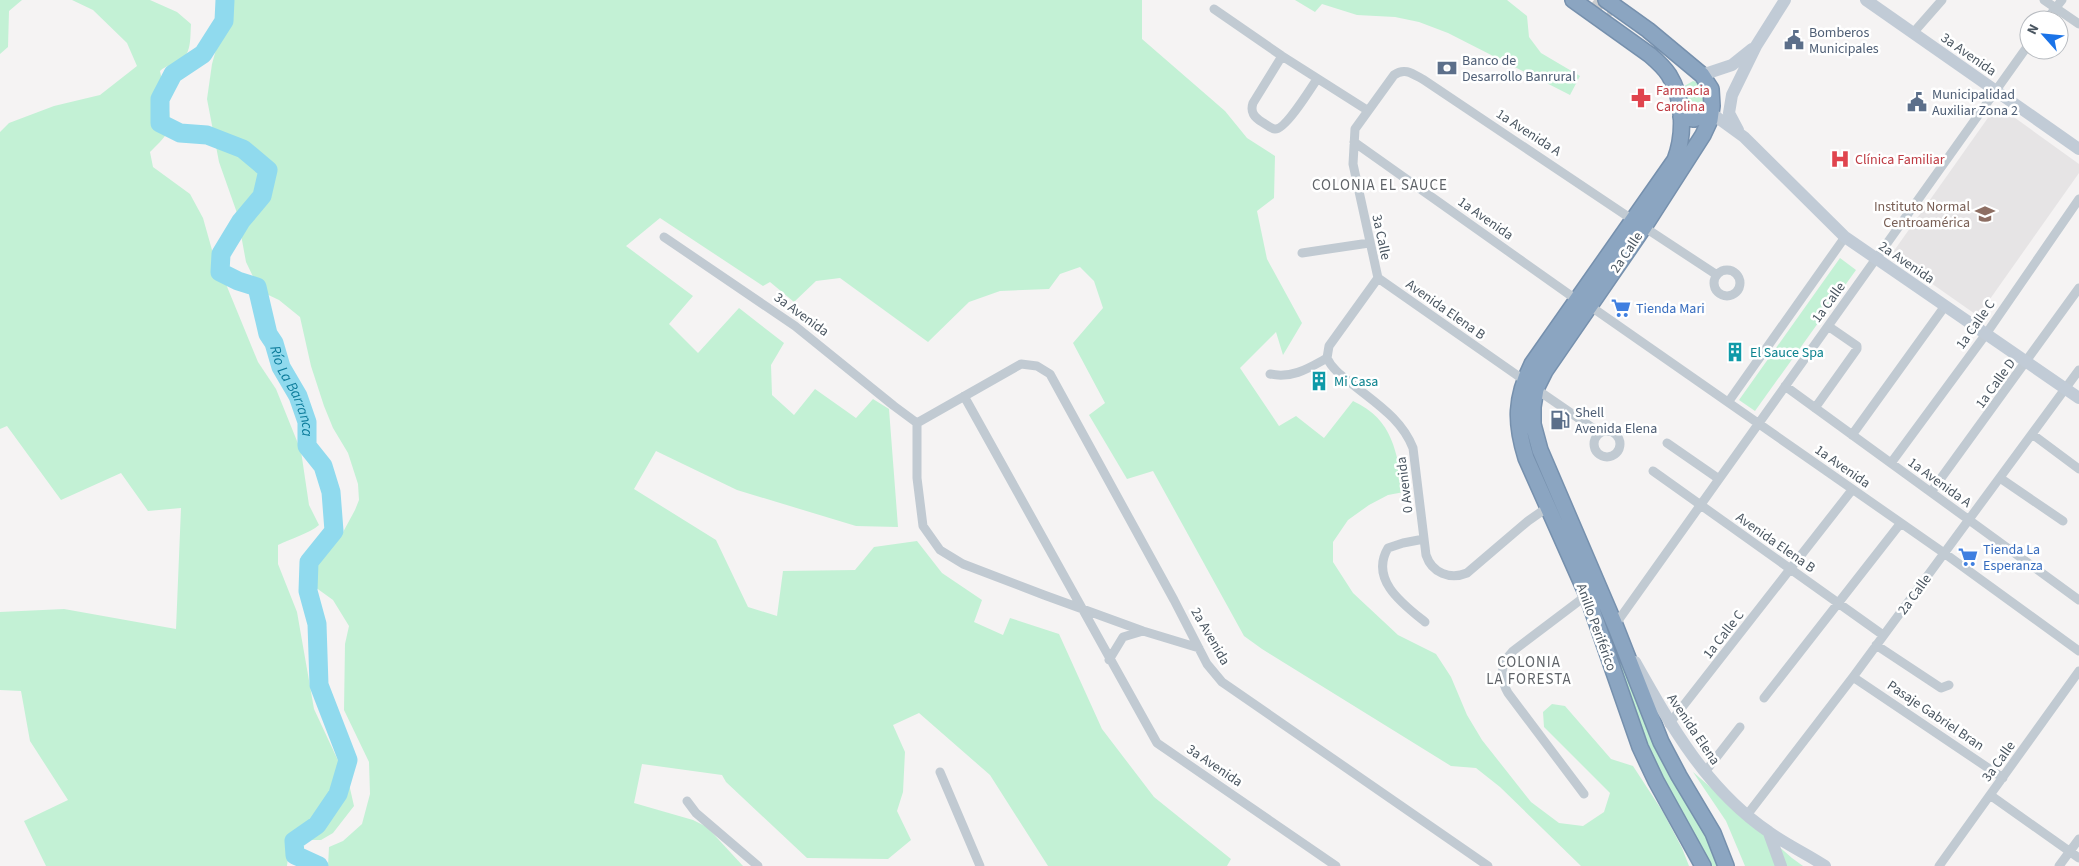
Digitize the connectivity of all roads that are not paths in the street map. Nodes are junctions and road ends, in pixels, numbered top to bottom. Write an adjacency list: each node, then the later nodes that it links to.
1 (1573, 0): 23 (highway)
2 (1606, 0): 13 (highway)
3 (1785, 0): 14 (street)
4 (1866, 0): 12 (street, 3a Avenida)
5 (1942, 0): 12 (street)
6 (2044, 0): 8 (street)
7 (2062, 0): 8 (street)
8 (2056, 8): 11 (street)
9 (1214, 9): 15 (street)
10 (1615, 15): 13 (street)
11 (2079, 24)
12 (1913, 33): 20 (street, 3a Avenida)
13 (1658, 40): 18 (highway)
14 (1756, 46): 18 (street); 24 (street)
15 (1282, 56): 19 (street); 19 (street)
16 (2019, 58): 20 (street, 1a Calle)
17 (1407, 71): 21 (street, 3a Calle); 28 (street, 1a Avenida A)
18 (1702, 75): 22 (highway)
19 (1317, 79): 21 (street)
20 (1995, 90): 26 (street, 3a Avenida); 33 (street, 1a Calle)
21 (1367, 110): 25 (street, 3a Calle)
22 (1711, 113): 23 (highway); 24 (street, 2a Avenida); 28 (highway, 2a Calle)
23 (1681, 117): 28 (highway, 2a Calle)
24 (1744, 137): 30 (street, 2a Avenida)
25 (1354, 142): 31 (street, 3a Calle); 37 (street, 1a Avenida)
26 (2079, 149)
27 (2079, 199): 40 (street, 1a Calle C)
28 (1639, 223): 34 (street, 1a Avenida A); 37 (highway, 2a Calle)
29 (664, 237): 52 (street, 3a Avenida)
30 (1845, 237): 33 (street, 2a Avenida); 50 (street, 1a Calle)
31 (1369, 243): 32 (street); 35 (street, 3a Calle)
32 (1302, 253)
33 (1875, 259): 38 (street, 2a Avenida); 39 (street, 1a Calle)
34 (1717, 274)
35 (1378, 278): 41 (street, 3a Calle); 45 (street, Avenida Elena B)
36 (2079, 288): 42 (street, 1a Calle D)
37 (1584, 303): 45 (highway, 2a Calle); 50 (street, 1a Avenida)
38 (1946, 306): 40 (street, 2a Avenida); 56 (street)
39 (1828, 326): 46 (street, 1a Calle); 51 (street)
40 (1986, 334): 42 (street, 2a Avenida); 58 (street, 1a Calle C)
41 (1328, 358): 44 (street); 70 (street, 0 Avenida)
42 (2027, 362): 47 (street, 2a Avenida); 64 (street, 1a Calle D)
43 (2079, 370): 47 (street, 2a Calle)
44 (1270, 374)
45 (1530, 385): 54 (street, Avenida Elena B); 66 (highway, Anillo Periférico); 78 (highway, Anillo Periférico)
46 (1785, 386): 51 (street, 1a Avenida A); 53 (street, 1a Calle)
47 (2065, 388): 49 (street, 2a Avenida); 55 (street, 2a Calle)
48 (964, 396): 52 (street); 76 (street, 3a Avenida); 82 (street, 2a Avenida)
49 (2079, 398)
50 (1728, 401): 53 (street, 1a Avenida)
51 (1815, 408): 56 (street, 1a Avenida A)
52 (917, 422): 76 (street)
53 (1758, 424): 62 (street, 1a Calle); 63 (street, 1a Avenida)
54 (1600, 433)
55 (2032, 434): 59 (street); 61 (street, 2a Calle)
56 (1852, 435): 58 (street, 1a Avenida A)
57 (1667, 443): 62 (street)
58 (1890, 463): 64 (street, 1a Avenida A)
59 (2079, 468)
60 (1653, 471): 65 (street, Avenida Elena B)
61 (2000, 478): 67 (street, 2a Calle); 68 (street)
62 (1719, 479): 65 (street, 1a Calle)
63 (1852, 490): 69 (street, 1a Avenida); 72 (street, 1a Calle C)
64 (1931, 492): 67 (street, 1a Avenida A)
65 (1700, 506): 72 (street, Avenida Elena B); 78 (street, 1a Calle)
66 (1548, 507): 70 (street, 0 Avenida); 73 (highway, Anillo Periférico)
67 (1969, 520): 71 (street, 2a Calle); 74 (street, 1a Avenida A)
68 (2063, 521)
69 (1900, 524): 71 (street, 1a Avenida); 75 (street)
70 (1424, 539): 77 (street)
71 (1944, 553): 80 (street, 2a Calle); 83 (street, 1a Avenida)
72 (1790, 570): 75 (street, Avenida Elena B); 89 (street, 1a Calle C)
73 (1587, 594): 94 (street); 107 (highway, Anillo Periférico)
74 (2079, 600)
75 (1838, 604): 80 (street, Avenida Elena B); 88 (street)
76 (1081, 607): 79 (street); 84 (street, 3a Avenida)
77 (1425, 622)
78 (1615, 625): 89 (street, Avenida Elena); 108 (highway, Anillo Periférico)
79 (1143, 631): 82 (street); 84 (street)
80 (1883, 636): 81 (street, 2a Calle)
81 (1876, 645): 86 (street, 2a Calle); 87 (street)
82 (1199, 648): 106 (street, 2a Avenida)
83 (2079, 651)
84 (1109, 660): 105 (street, 3a Avenida)
85 (2079, 672): 93 (street, 3a Calle)
86 (1853, 677): 93 (street, Pasaje Gabriel Bran); 97 (street, 2a Calle)
87 (1949, 685)
88 (1764, 698)
89 (1670, 724): 92 (street, Avenida Elena)
90 (1740, 727): 92 (street)
91 (940, 772): 104 (street)
92 (1705, 772): 97 (street, Avenida Elena)
93 (2003, 778): 95 (street, 3a Calle)
94 (1584, 794)
95 (1990, 795): 101 (street); 111 (street, 3a Calle)
96 (687, 801): 103 (street)
97 (1747, 815): 98 (street, Avenida Elena)
98 (1770, 833): 100 (street, Avenida Elena); 109 (street)
99 (2079, 839): 101 (street)
100 (1799, 850): 109 (street); 110 (street, Avenida Elena)
101 (2070, 851): 102 (street); 112 (street)
102 (2079, 858)
103 (758, 866)
104 (980, 866)
105 (1336, 866)
106 (1488, 866)
107 (1703, 866)
108 (1726, 866)
109 (1781, 866)
110 (1825, 866)
111 (1939, 866)
112 (2059, 866)

